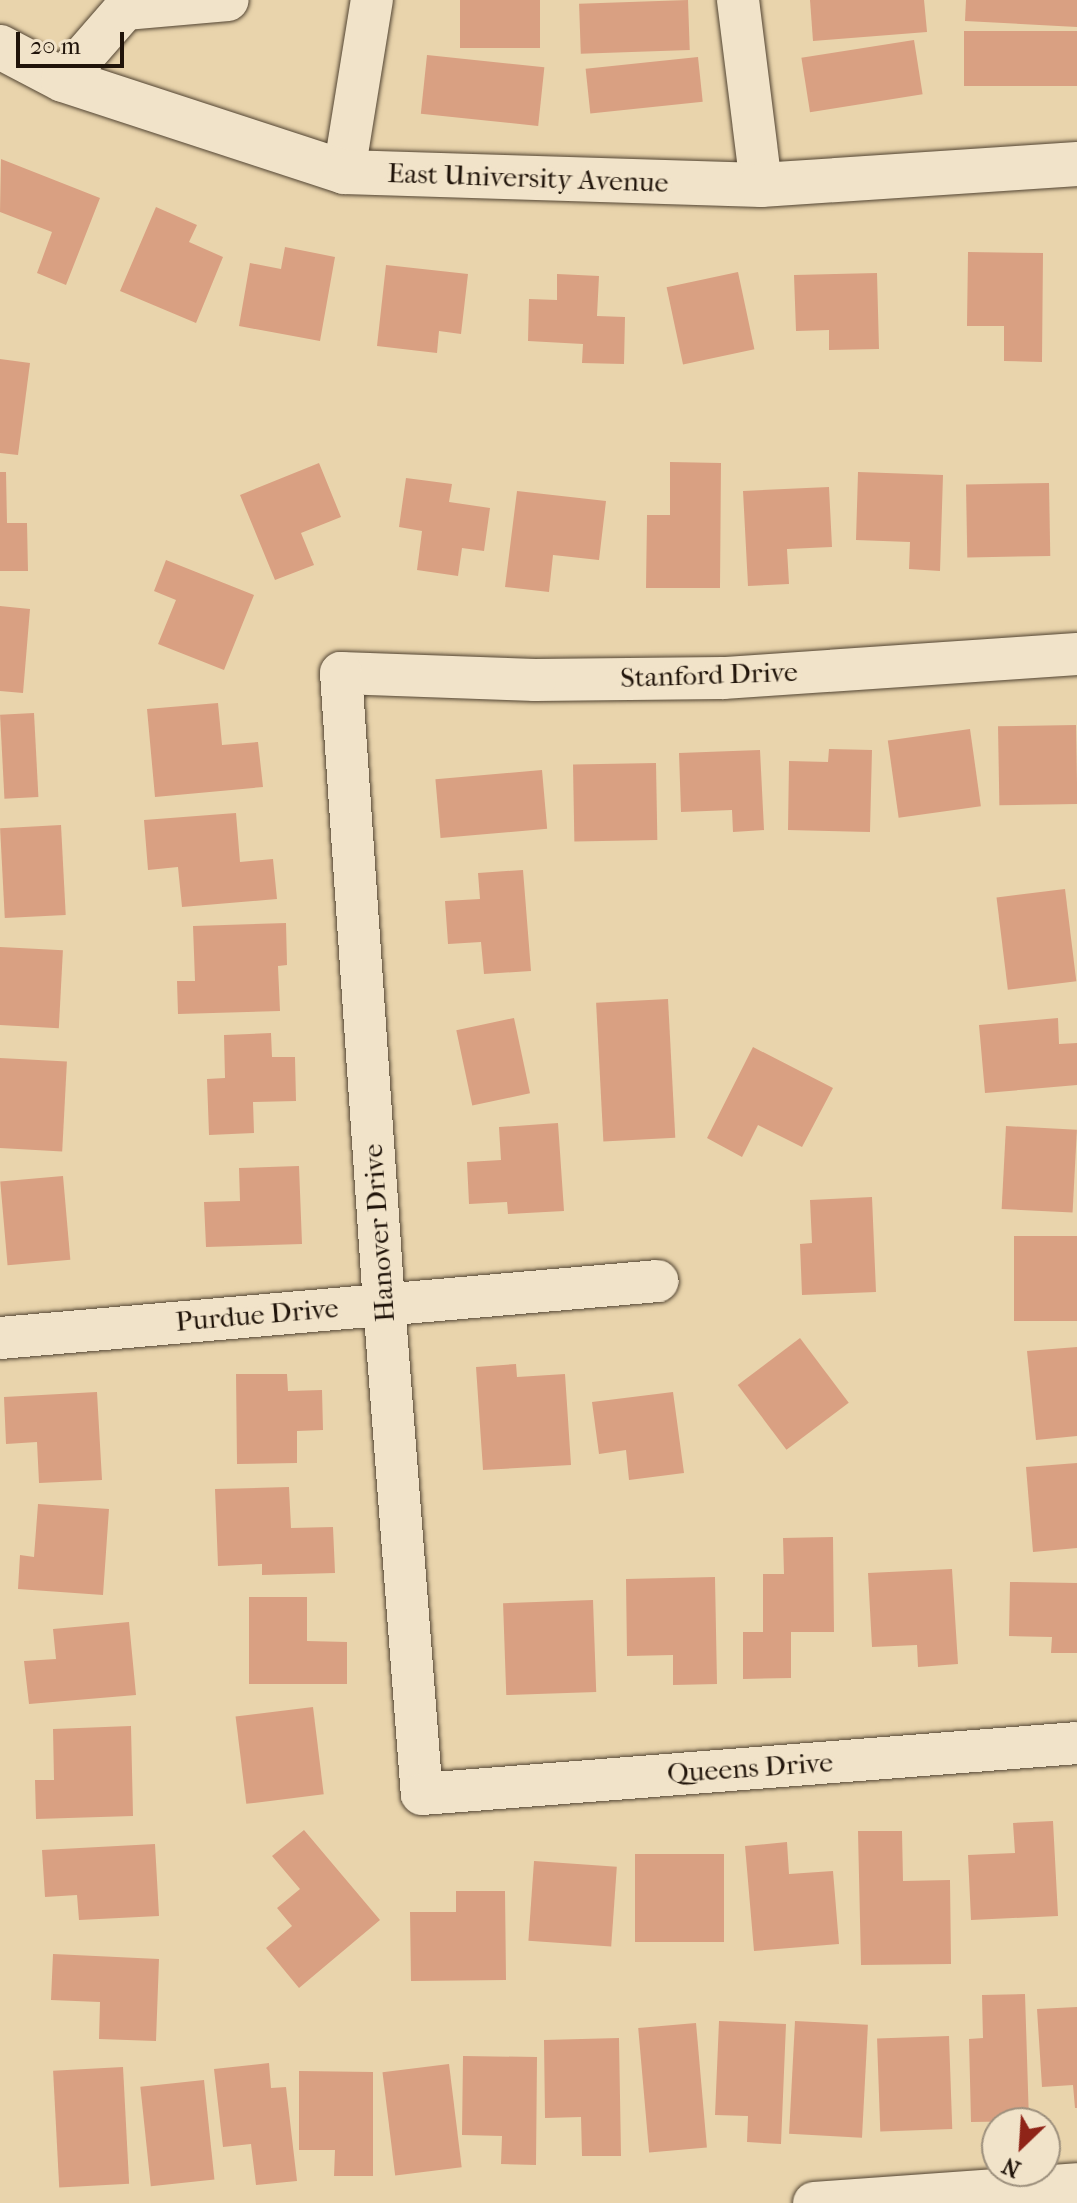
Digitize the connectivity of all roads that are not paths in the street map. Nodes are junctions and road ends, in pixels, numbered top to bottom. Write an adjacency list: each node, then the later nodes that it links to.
1 (228, 0): 5 (street)
2 (372, 0): 7 (street)
3 (738, 0): 8 (street)
4 (0, 47): 5 (street, East University Avenue)
5 (63, 80): 7 (street, East University Avenue)
6 (1077, 164): 8 (street, East University Avenue)
7 (344, 172): 8 (street, East University Avenue)
8 (761, 185)
9 (1077, 654): 10 (street, Stanford Drive)
10 (341, 673): 12 (street, Hanover Drive)
11 (658, 1281): 12 (street, Purdue Drive)
12 (384, 1303): 13 (street, Purdue Drive); 15 (street, Hanover Drive)
13 (0, 1338)
14 (1077, 1743): 15 (street, Queens Drive)
15 (422, 1794)
16 (1077, 2184): 17 (street)
17 (814, 2203)

